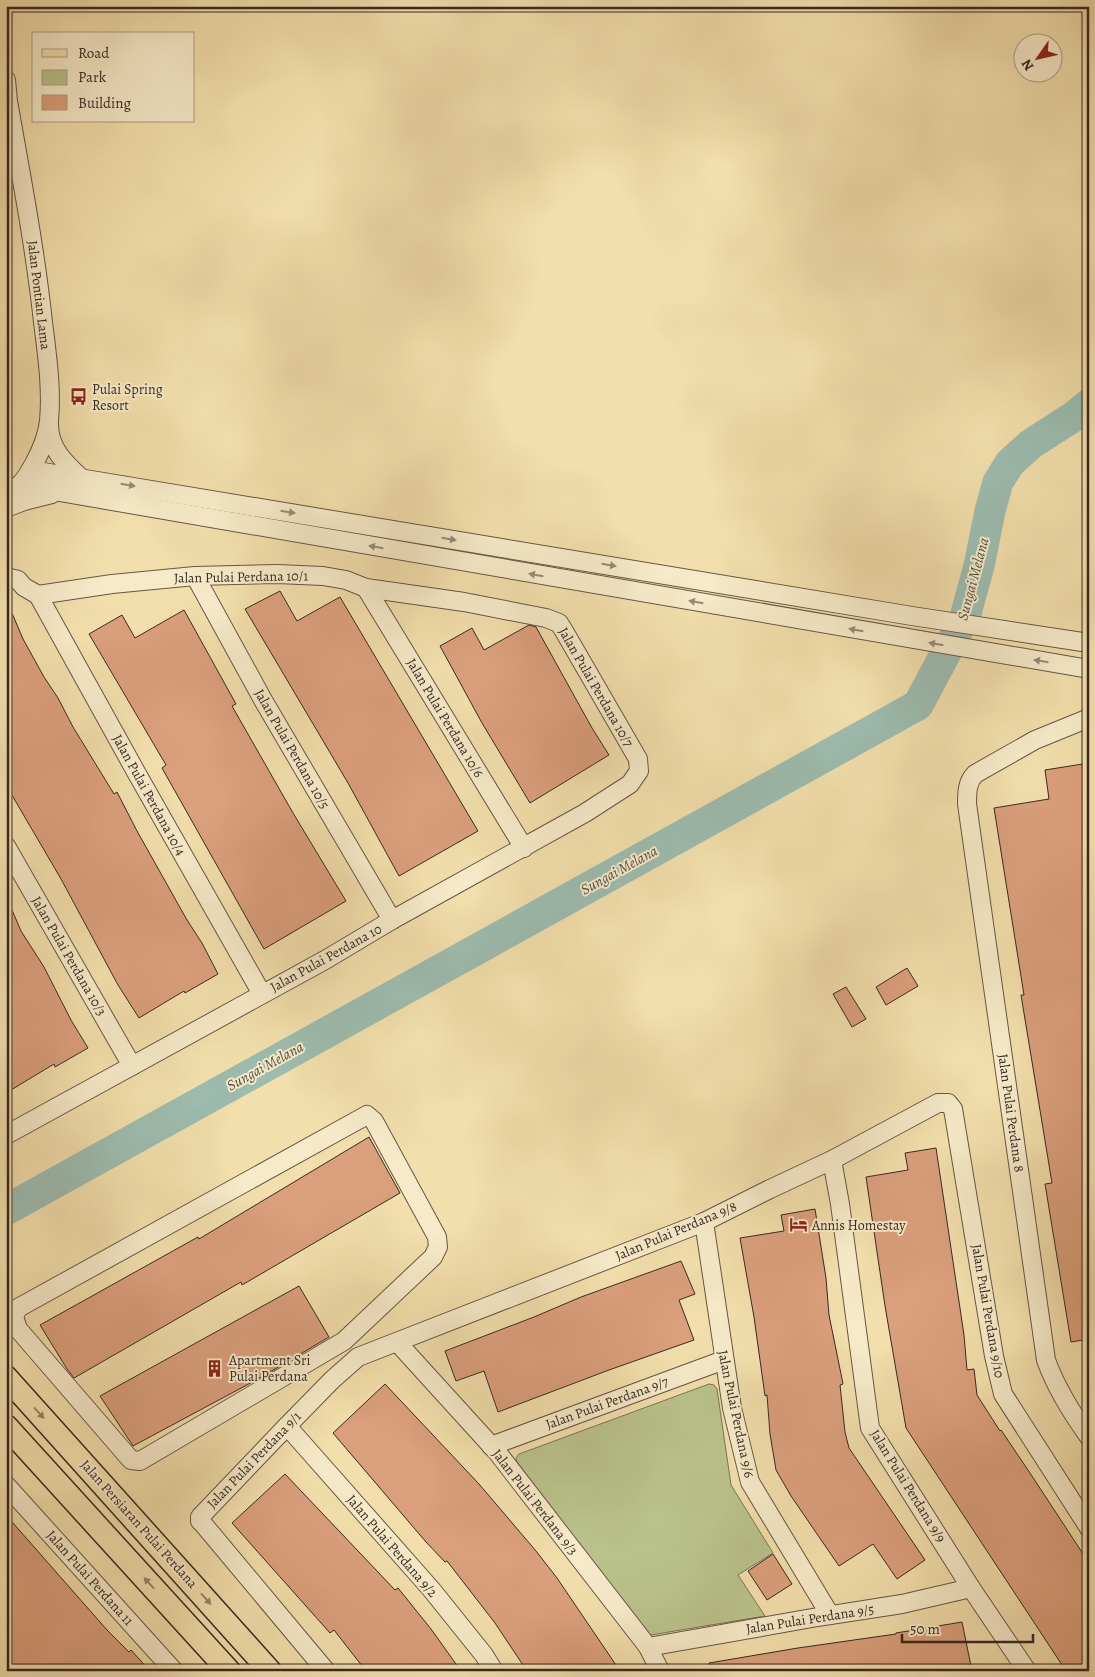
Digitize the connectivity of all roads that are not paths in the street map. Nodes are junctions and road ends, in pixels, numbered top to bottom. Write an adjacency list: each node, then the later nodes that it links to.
1 (6, 80): 2 (street, Jalan Pontian Lama)
2 (49, 422): 3 (street, Jalan Pontian Lama); 4 (street)
3 (31, 470): 4 (street); 5 (street, Jalan Pontian Lama)
4 (80, 478): 14 (street, one-way to 14)
5 (19, 485): 6 (street); 7 (street, Jalan Pontian Lama)
6 (60, 492): 8 (street); 15 (street, one-way to 6)
7 (6, 499)
8 (6, 508)
9 (195, 576): 11 (street, Jalan Pulai Perdana 10/1); 12 (street, Jalan Pulai Perdana 10/1); 20 (street, Jalan Pulai Perdana 10/5)
10 (6, 577): 12 (street)
11 (366, 588): 13 (street, Jalan Pulai Perdana 10/1); 19 (street, Jalan Pulai Perdana 10/6)
12 (38, 595): 21 (street, Jalan Pulai Perdana 10/4)
13 (538, 617): 17 (street, Jalan Pulai Perdana 10/7)
14 (1089, 643)
15 (1089, 669)
16 (1089, 718): 34 (street, Jalan Pulai Perdana 8)
17 (639, 772): 19 (street, Jalan Pulai Perdana 10)
18 (6, 846): 22 (street, Jalan Pulai Perdana 10/3)
19 (524, 848): 20 (street, Jalan Pulai Perdana 10)
20 (392, 920): 21 (street, Jalan Pulai Perdana 10)
21 (262, 994): 22 (street, Jalan Pulai Perdana 10)
22 (132, 1066): 24 (street, Jalan Pulai Perdana 10)
23 (948, 1103): 25 (street, Jalan Pulai Perdana 9/8); 37 (street, Jalan Pulai Perdana 9/10)
24 (6, 1135)
25 (832, 1160): 26 (street, Jalan Pulai Perdana 9/8); 38 (street, Jalan Pulai Perdana 9/9)
26 (704, 1222): 28 (street, Jalan Pulai Perdana 9/8); 30 (street, Jalan Pulai Perdana 9/6)
27 (344, 1342): 27 (street); 29 (street)
28 (396, 1342): 29 (street, Jalan Pulai Perdana 9/1); 35 (street, Jalan Pulai Perdana 9/3)
29 (358, 1357): 33 (street, Jalan Pulai Perdana 9/1)
30 (724, 1360): 35 (street, Jalan Pulai Perdana 9/7); 39 (street, Jalan Pulai Perdana 9/6)
31 (6, 1377): 43 (main road, Jalan Persiaran Pulai Perdana, one-way to 43)
32 (6, 1426): 42 (main road, one-way to 32)
33 (286, 1426): 44 (street, Jalan Pulai Perdana 9/1); 45 (street, Jalan Pulai Perdana 9/2)
34 (1089, 1437)
35 (490, 1446): 40 (street, Jalan Pulai Perdana 9/3)
36 (6, 1485): 41 (street, Jalan Pulai Perdana 11)
37 (1089, 1528)
38 (971, 1588): 39 (street, Jalan Pulai Perdana 9/5); 47 (street, Jalan Pulai Perdana 9/9)
39 (830, 1615): 40 (street, Jalan Pulai Perdana 9/5)
40 (648, 1647): 46 (street, Jalan Pulai Perdana 9/3)
41 (174, 1671)
42 (229, 1671)
43 (270, 1671)
44 (326, 1671)
45 (494, 1671)
46 (660, 1671)
47 (1027, 1671)

